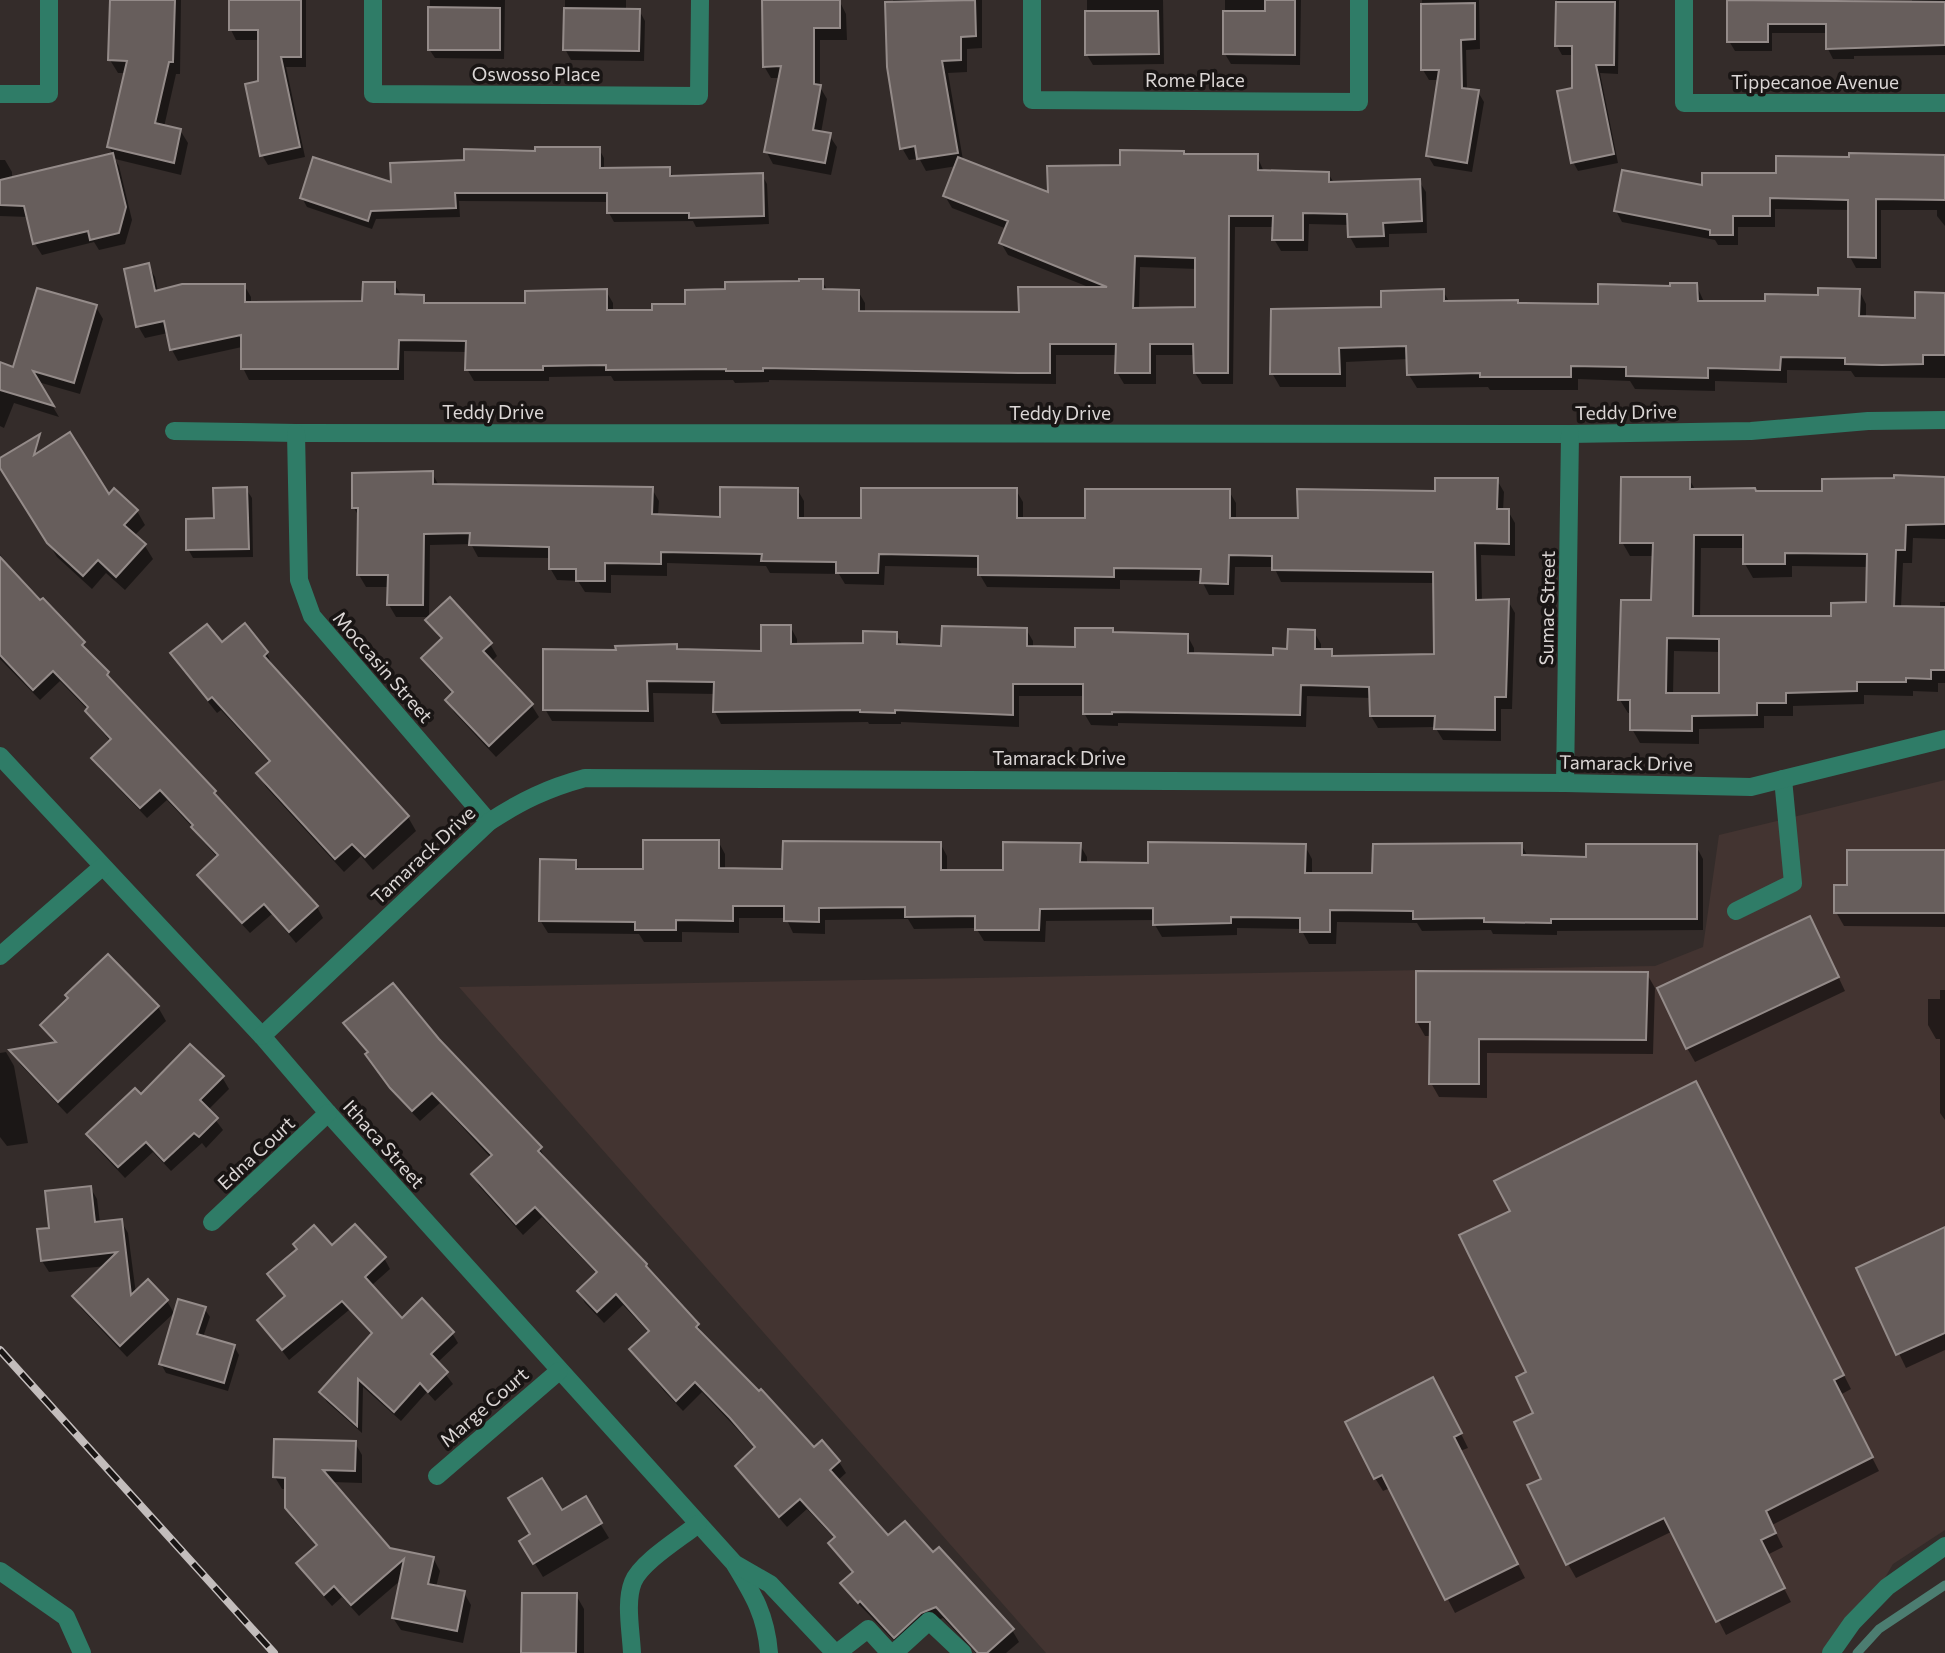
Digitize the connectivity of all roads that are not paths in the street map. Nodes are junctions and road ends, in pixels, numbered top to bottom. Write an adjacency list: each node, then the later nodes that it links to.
1 (49, 0): 7 (street)
2 (373, 0): 3 (street, Oswosso Place)
3 (701, 0)
4 (1032, 0): 5 (street, Rome Place)
5 (1359, 0)
6 (1684, 0): 8 (street, Tippecanoe Avenue)
7 (0, 94)
8 (1945, 103)
9 (1945, 420): 12 (street, Teddy Drive)
10 (174, 431): 11 (street, Teddy Drive)
11 (296, 433): 12 (street, Teddy Drive); 17 (street, Moccasin Street)
12 (1570, 435): 16 (street, Sumac Street)
13 (1945, 739): 15 (street, Tamarack Drive)
14 (0, 756): 18 (street, Ithaca Street)
15 (1783, 779): 16 (street, Tamarack Drive); 19 (street)
16 (1565, 783): 17 (street, Tamarack Drive)
17 (489, 821): 21 (street, Tamarack Drive)
18 (102, 867): 20 (street); 21 (street, Ithaca Street)
19 (1736, 911)
20 (0, 956)
21 (262, 1036): 22 (street, Ithaca Street)
22 (328, 1114): 23 (street, Edna Court); 24 (street, Ithaca Street)
23 (212, 1222)
24 (559, 1371): 25 (street, Marge Court); 26 (street, Ithaca Street)
25 (437, 1476)
26 (698, 1524): 28 (street, Ithaca Street); 31 (street)
27 (1945, 1546): 36 (street)
28 (734, 1563): 32 (street, Ithaca Street); 33 (street, Ithaca Street)
29 (0, 1572): 30 (street)
30 (82, 1653)
31 (632, 1653)
32 (769, 1653)
33 (836, 1653): 34 (street)
34 (892, 1653): 35 (street)
35 (962, 1653)
36 (1831, 1653)

